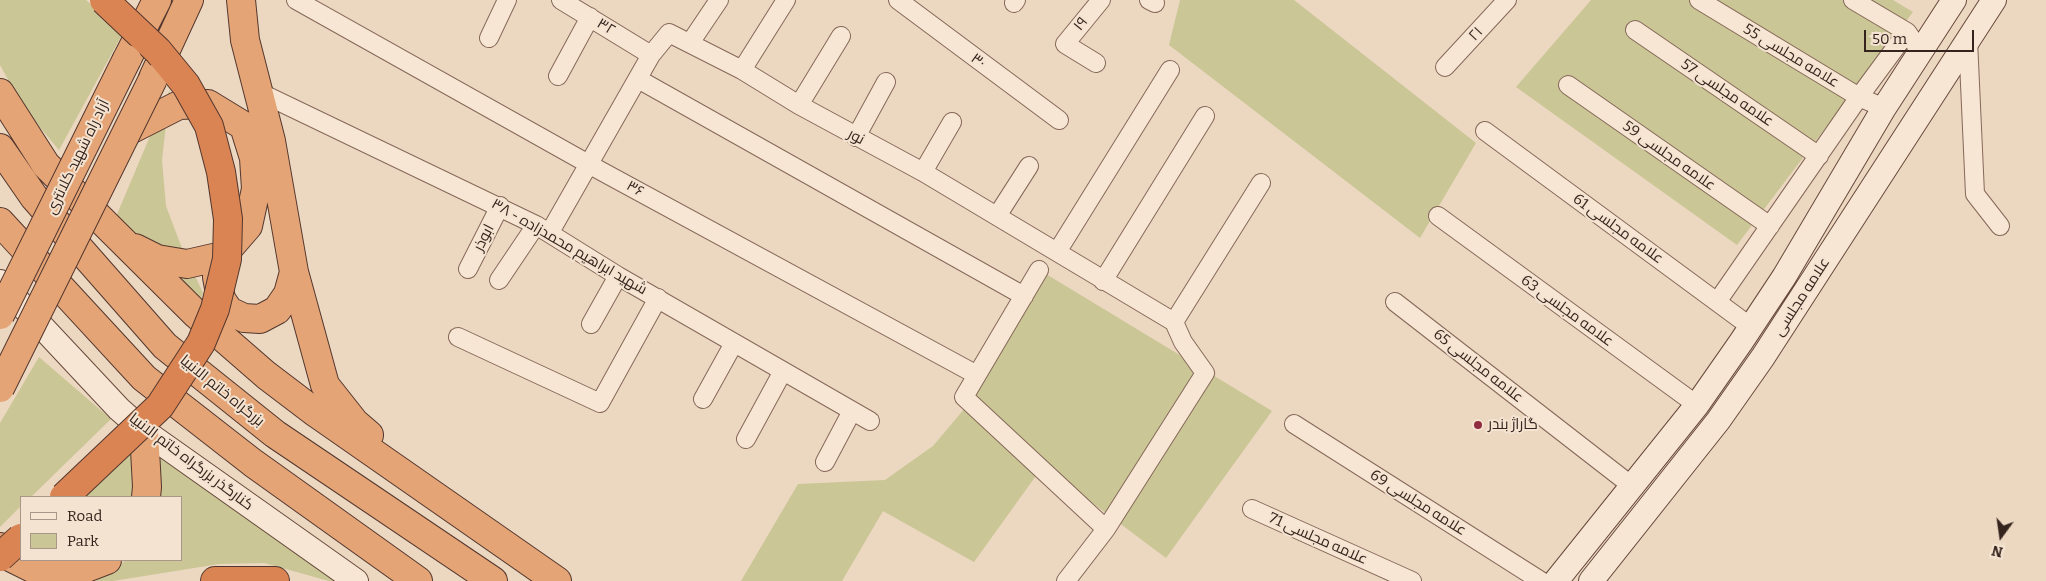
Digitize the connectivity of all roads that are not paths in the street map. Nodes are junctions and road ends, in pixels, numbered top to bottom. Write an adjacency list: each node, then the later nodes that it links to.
1 (104, 0): 91 (highway, bridge)
2 (189, 0): 42 (highway, bridge)
3 (241, 0): 34 (highway)
4 (296, 0): 47 (street, ۳۶)
5 (507, 0): 21 (street)
6 (561, 0): 17 (street, ۳۲)
7 (719, 0): 23 (street)
8 (786, 0): 28 (street)
9 (898, 0): 40 (street, ۳۰)
10 (1101, 0): 26 (street, ۱۹)
11 (1507, 0): 27 (street, ۲۱)
12 (1699, 0): 36 (street, علامه مجلسی 55)
13 (1853, 0): 19 (street)
14 (1994, 0): 22 (main road, علامه مجلسی)
15 (153, 4): 72 (highway, آزاد راه شهید کلانتری, bridge)
16 (1946, 5): 25 (main road, علامه مجلسی)
17 (590, 17): 24 (street, ۳۲); 30 (street)
18 (1634, 30): 46 (street, علامه مجلسی 57)
19 (1907, 32): 25 (street); 36 (street)
20 (841, 36): 37 (street)
21 (489, 38)
22 (1968, 40): 56 (street); 98 (main road, علامه مجلسی)
23 (690, 43): 24 (street, نور); 28 (street, نور)
24 (651, 54): 31 (street, نور)
25 (1918, 54): 38 (main road, علامه مجلسی)
26 (1096, 63)
27 (1445, 67)
28 (742, 70): 37 (street, نور)
29 (1170, 70): 59 (street)
30 (558, 76)
31 (638, 79): 47 (street, نور); 68 (street)
32 (886, 82): 44 (street)
33 (1568, 85): 55 (street, علامه مجلسی 59)
34 (258, 91): 51 (street, شهید ابراهیم محمدزاده - ۳۸); 63 (highway)
35 (0, 93): 58 (highway)
36 (1859, 97): 38 (street, علامه مجلسی 55); 46 (street)
37 (799, 105): 44 (street, نور)
38 (1884, 108): 75 (main road, علامه مجلسی)
39 (1205, 116): 66 (street)
40 (1059, 120)
41 (952, 122): 49 (street)
42 (128, 131): 60 (highway); 80 (highway, bridge)
43 (1485, 131): 71 (street, علامه مجلسی 61)
44 (856, 137): 49 (street, نور)
45 (0, 148): 105 (highway, بزرگراه خاتم الانبیا)
46 (1819, 156): 55 (street)
47 (589, 164): 57 (street, نور); 79 (street, ۳۶)
48 (1029, 166): 52 (street)
49 (923, 172): 52 (street, نور)
50 (1261, 183): 73 (street)
51 (500, 206): 57 (street, شهید ابراهیم محمدزاده - ۳۸); 61 (street, ابوذر)
52 (997, 216): 59 (street, نور)
53 (1438, 216): 82 (street, علامه مجلسی 63)
54 (0, 222): 104 (highway)
55 (1770, 226): 71 (street)
56 (2000, 226)
57 (543, 229): 64 (street, شهید ابراهیم محمدزاده - ۳۸); 65 (street, نور)
58 (120, 240): 60 (highway); 89 (highway)
59 (1057, 252): 66 (street, نور)
60 (222, 256): 63 (highway)
61 (468, 269)
62 (1039, 270): 68 (street)
63 (294, 272): 89 (highway)
64 (618, 276): 69 (street, شهید ابراهیم محمدزاده - ۳۸); 74 (street)
65 (499, 280)
66 (1103, 281): 73 (street, نور)
67 (0, 282): 86 (main road, کنارگذر بزرگراه خاتم الانبیا)
68 (1024, 296): 79 (street)
69 (658, 298): 76 (street); 77 (street, شهید ابراهیم محمدزاده - ۳۸)
70 (1395, 302): 90 (street, علامه مجلسی 65)
71 (1717, 302): 75 (street, علامه مجلسی 61)
72 (0, 315)
73 (1174, 322): 94 (street)
74 (591, 324)
75 (1751, 327): 82 (main road, علامه مجلسی)
76 (458, 337)
77 (734, 343): 78 (street, شهید ابراهیم محمدزاده - ۳۸); 81 (street)
78 (783, 371): 83 (street, شهید ابراهیم محمدزاده - ۳۸); 87 (street)
79 (977, 375): 94 (street)
80 (0, 388)
81 (703, 399)
82 (1697, 405): 90 (main road, علامه مجلسی)
83 (852, 411): 84 (street, شهید ابراهیم محمدزاده - ۳۸); 88 (street)
84 (870, 421)
85 (1294, 424): 109 (street, علامه مجلسی 69)
86 (144, 431): 92 (highway); 103 (main road, کنارگذر بزرگراه خاتم الانبیا)
87 (746, 439)
88 (825, 462)
89 (417, 484): 106 (highway)
90 (1632, 486): 96 (main road, علامه مجلسی)
91 (65, 496)
92 (146, 496)
93 (1252, 510): 108 (street, علامه مجلسی 71)
94 (1106, 529): 107 (street)
95 (20, 539): 99 (highway, bridge)
96 (1591, 540): 98 (main road); 110 (main road, علامه مجلسی)
97 (0, 547): 100 (highway)
98 (1612, 556): 111 (main road, علامه مجلسی)
99 (0, 557)
100 (104, 561)
101 (215, 581): 102 (highway)
102 (275, 581)
103 (356, 581)
104 (418, 581)
105 (493, 581)
106 (557, 581)
107 (1066, 581)
108 (1412, 581)
109 (1541, 581)
110 (1556, 581)
111 (1590, 581)

